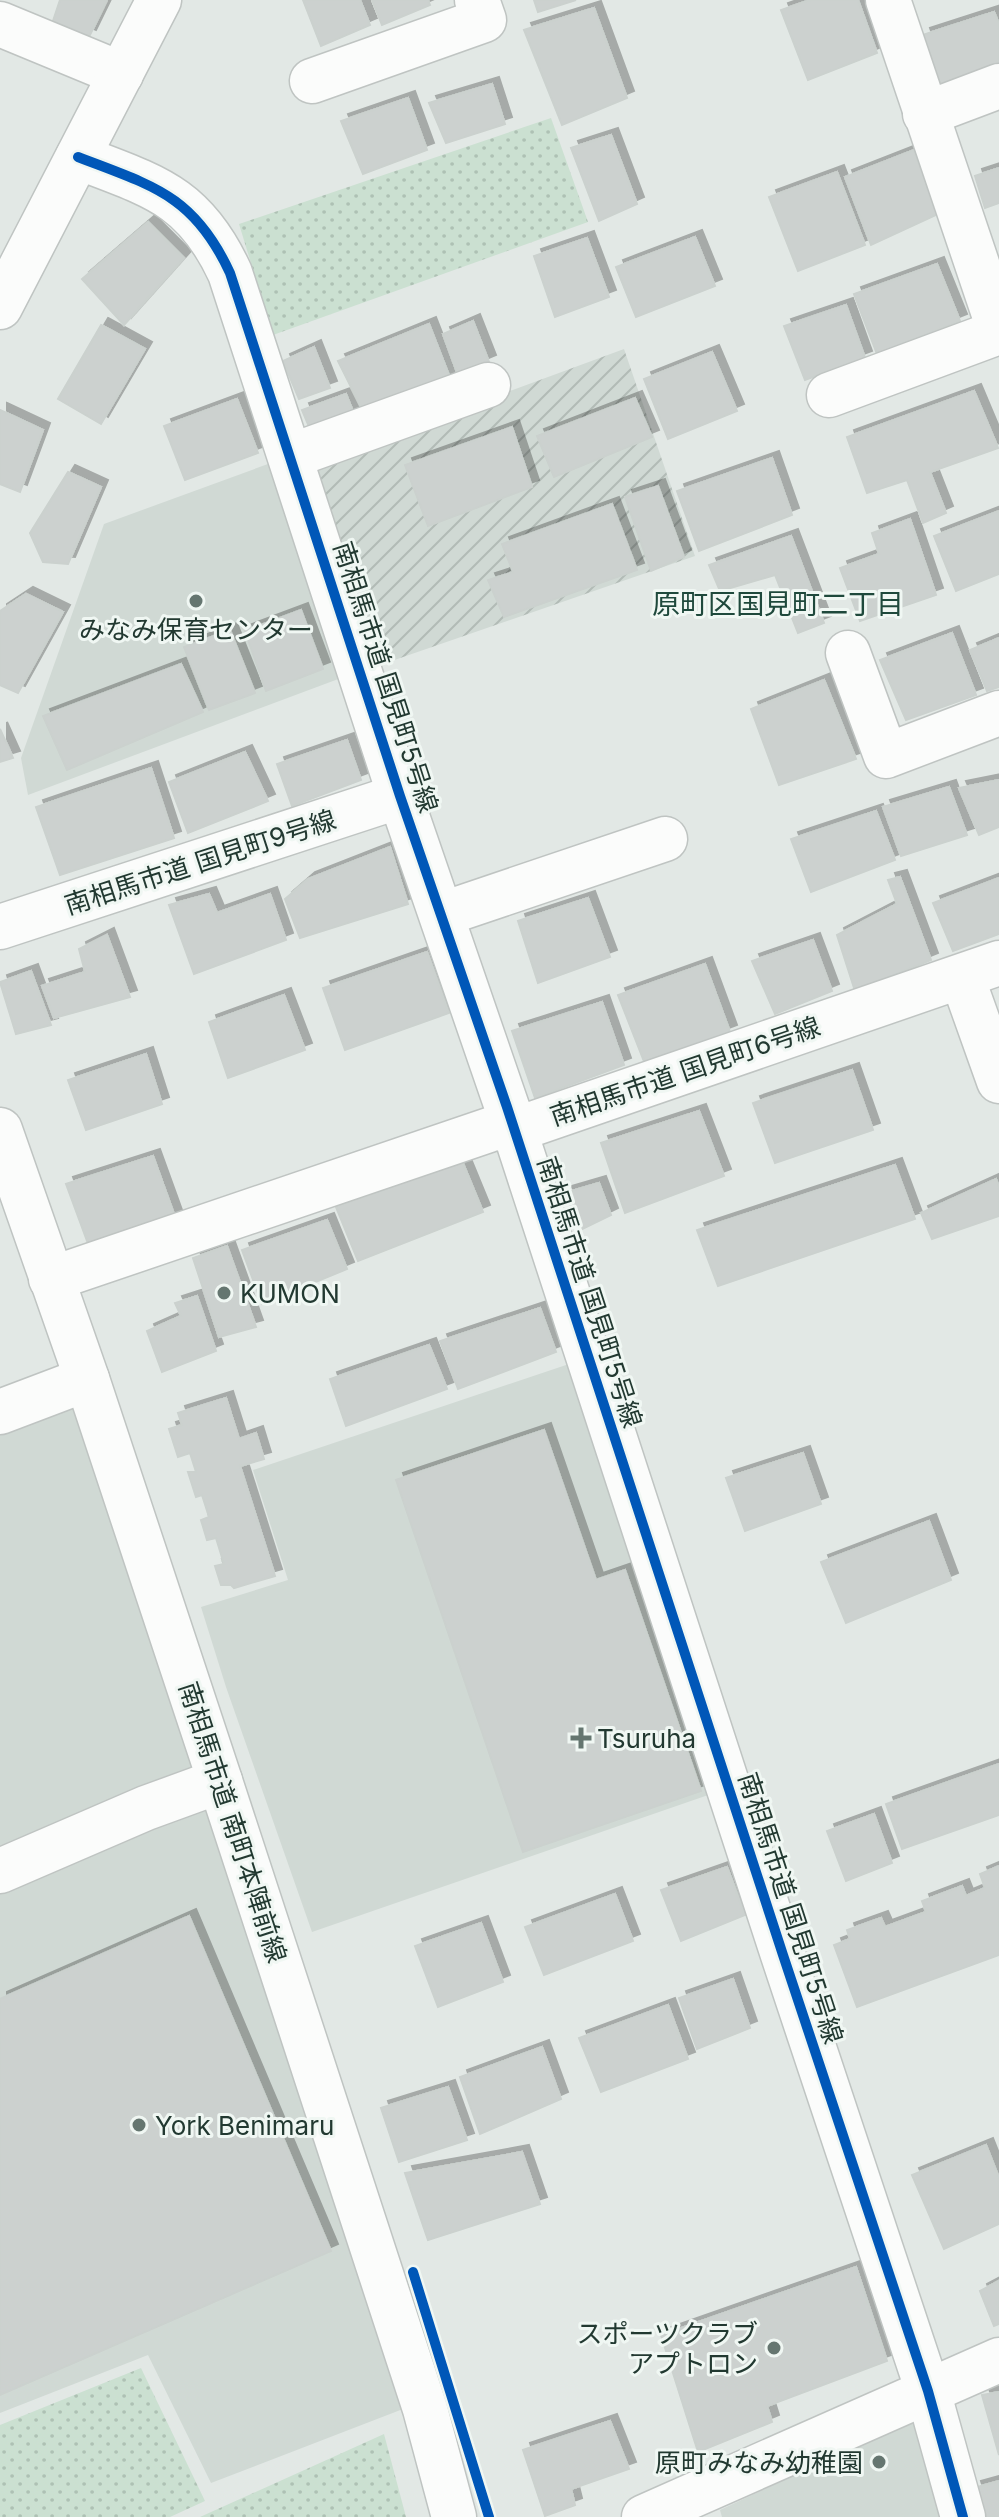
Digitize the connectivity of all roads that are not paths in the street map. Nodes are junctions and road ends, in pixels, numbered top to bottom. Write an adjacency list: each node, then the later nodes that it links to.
1 (159, 0): 5 (street)
2 (477, 0): 6 (street)
3 (888, 0): 8 (street)
4 (0, 24): 5 (street)
5 (121, 74): 9 (street)
6 (312, 81)
7 (999, 86): 8 (street)
8 (925, 114): 11 (street)
9 (78, 157): 10 (street); 14 (street, 南相馬市道 国見町5号線)
10 (0, 307)
11 (999, 330): 13 (street)
12 (488, 385): 14 (street)
13 (829, 395)
14 (291, 456): 17 (street, 南相馬市道 国見町5号線)
15 (848, 653): 16 (street)
16 (999, 713)
17 (400, 796): 19 (street, 南相馬市道 国見町5号線); 20 (street, 南相馬市道 国見町9号線)
18 (665, 839): 19 (street)
19 (443, 914): 23 (street, 南相馬市道 国見町5号線)
20 (0, 927)
21 (980, 970): 22 (street); 23 (street, 南相馬市道 国見町6号線)
22 (999, 1081)
23 (513, 1126): 25 (street, 南相馬市道 国見町6号線); 31 (street, 南相馬市道 国見町5号線)
24 (1, 1135): 25 (street, 南相馬市道 南町本陣前線)
25 (51, 1279): 26 (street, 南相馬市道 南町本陣前線)
26 (87, 1379): 27 (street); 28 (street, 南相馬市道 南町本陣前線)
27 (0, 1412)
28 (220, 1781): 29 (street); 32 (street, 南相馬市道 南町本陣前線)
29 (0, 1871)
30 (999, 2360): 31 (street)
31 (928, 2391): 33 (street); 34 (street, 南相馬市道 国見町5号線)
32 (454, 2517)
33 (644, 2517)
34 (963, 2517)

